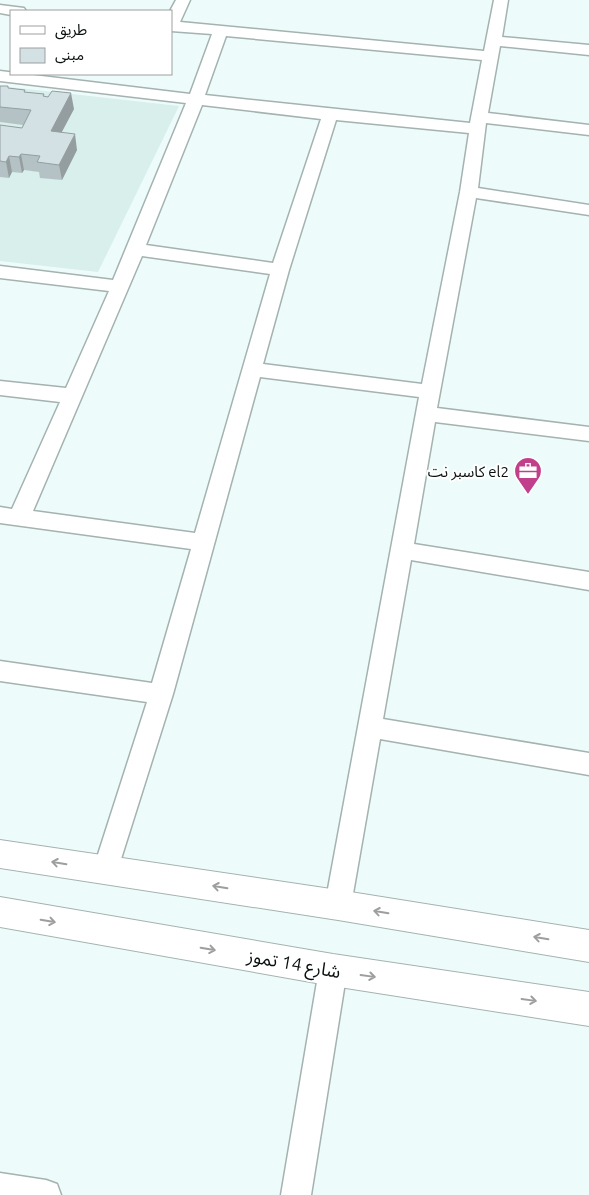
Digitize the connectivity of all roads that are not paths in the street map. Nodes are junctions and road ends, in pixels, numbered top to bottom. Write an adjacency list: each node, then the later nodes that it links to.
1 (183, 0): 3 (street)
2 (501, 0): 6 (street)
3 (172, 24)
4 (172, 26): 5 (street)
5 (220, 30): 6 (street); 9 (street)
6 (492, 49): 7 (street); 11 (street)
7 (589, 50)
8 (0, 76): 9 (street)
9 (197, 99): 10 (street); 15 (street)
10 (330, 115): 11 (street); 16 (street)
11 (478, 123): 12 (street); 13 (street)
12 (589, 130)
13 (469, 192): 14 (street); 21 (street)
14 (589, 210)
15 (136, 249): 16 (street); 18 (street)
16 (280, 270): 19 (street)
17 (0, 272): 18 (street)
18 (120, 287): 22 (street)
19 (252, 369): 21 (street); 26 (street)
20 (0, 388): 22 (street)
21 (431, 392): 23 (street)
22 (72, 396): 25 (street)
23 (426, 414): 24 (street); 27 (street)
24 (589, 434)
25 (10, 516): 26 (street)
26 (203, 542): 30 (street)
27 (402, 550): 28 (street); 31 (street)
28 (589, 581)
29 (0, 671): 30 (street)
30 (161, 694): 34 (street)
31 (370, 726): 32 (street); 35 (street)
32 (589, 764)
33 (0, 854): 34 (main road, one-way to 33)
34 (106, 870): 35 (main road, one-way to 34)
35 (338, 905): 37 (main road, one-way to 35)
36 (0, 912): 38 (main road, شارع 14 تموز, one-way to 38)
37 (589, 946)
38 (333, 970): 39 (main road, شارع 14 تموز, one-way to 39); 42 (street)
39 (589, 1009)
40 (0, 1188): 41 (street)
41 (46, 1195)
42 (296, 1195)

